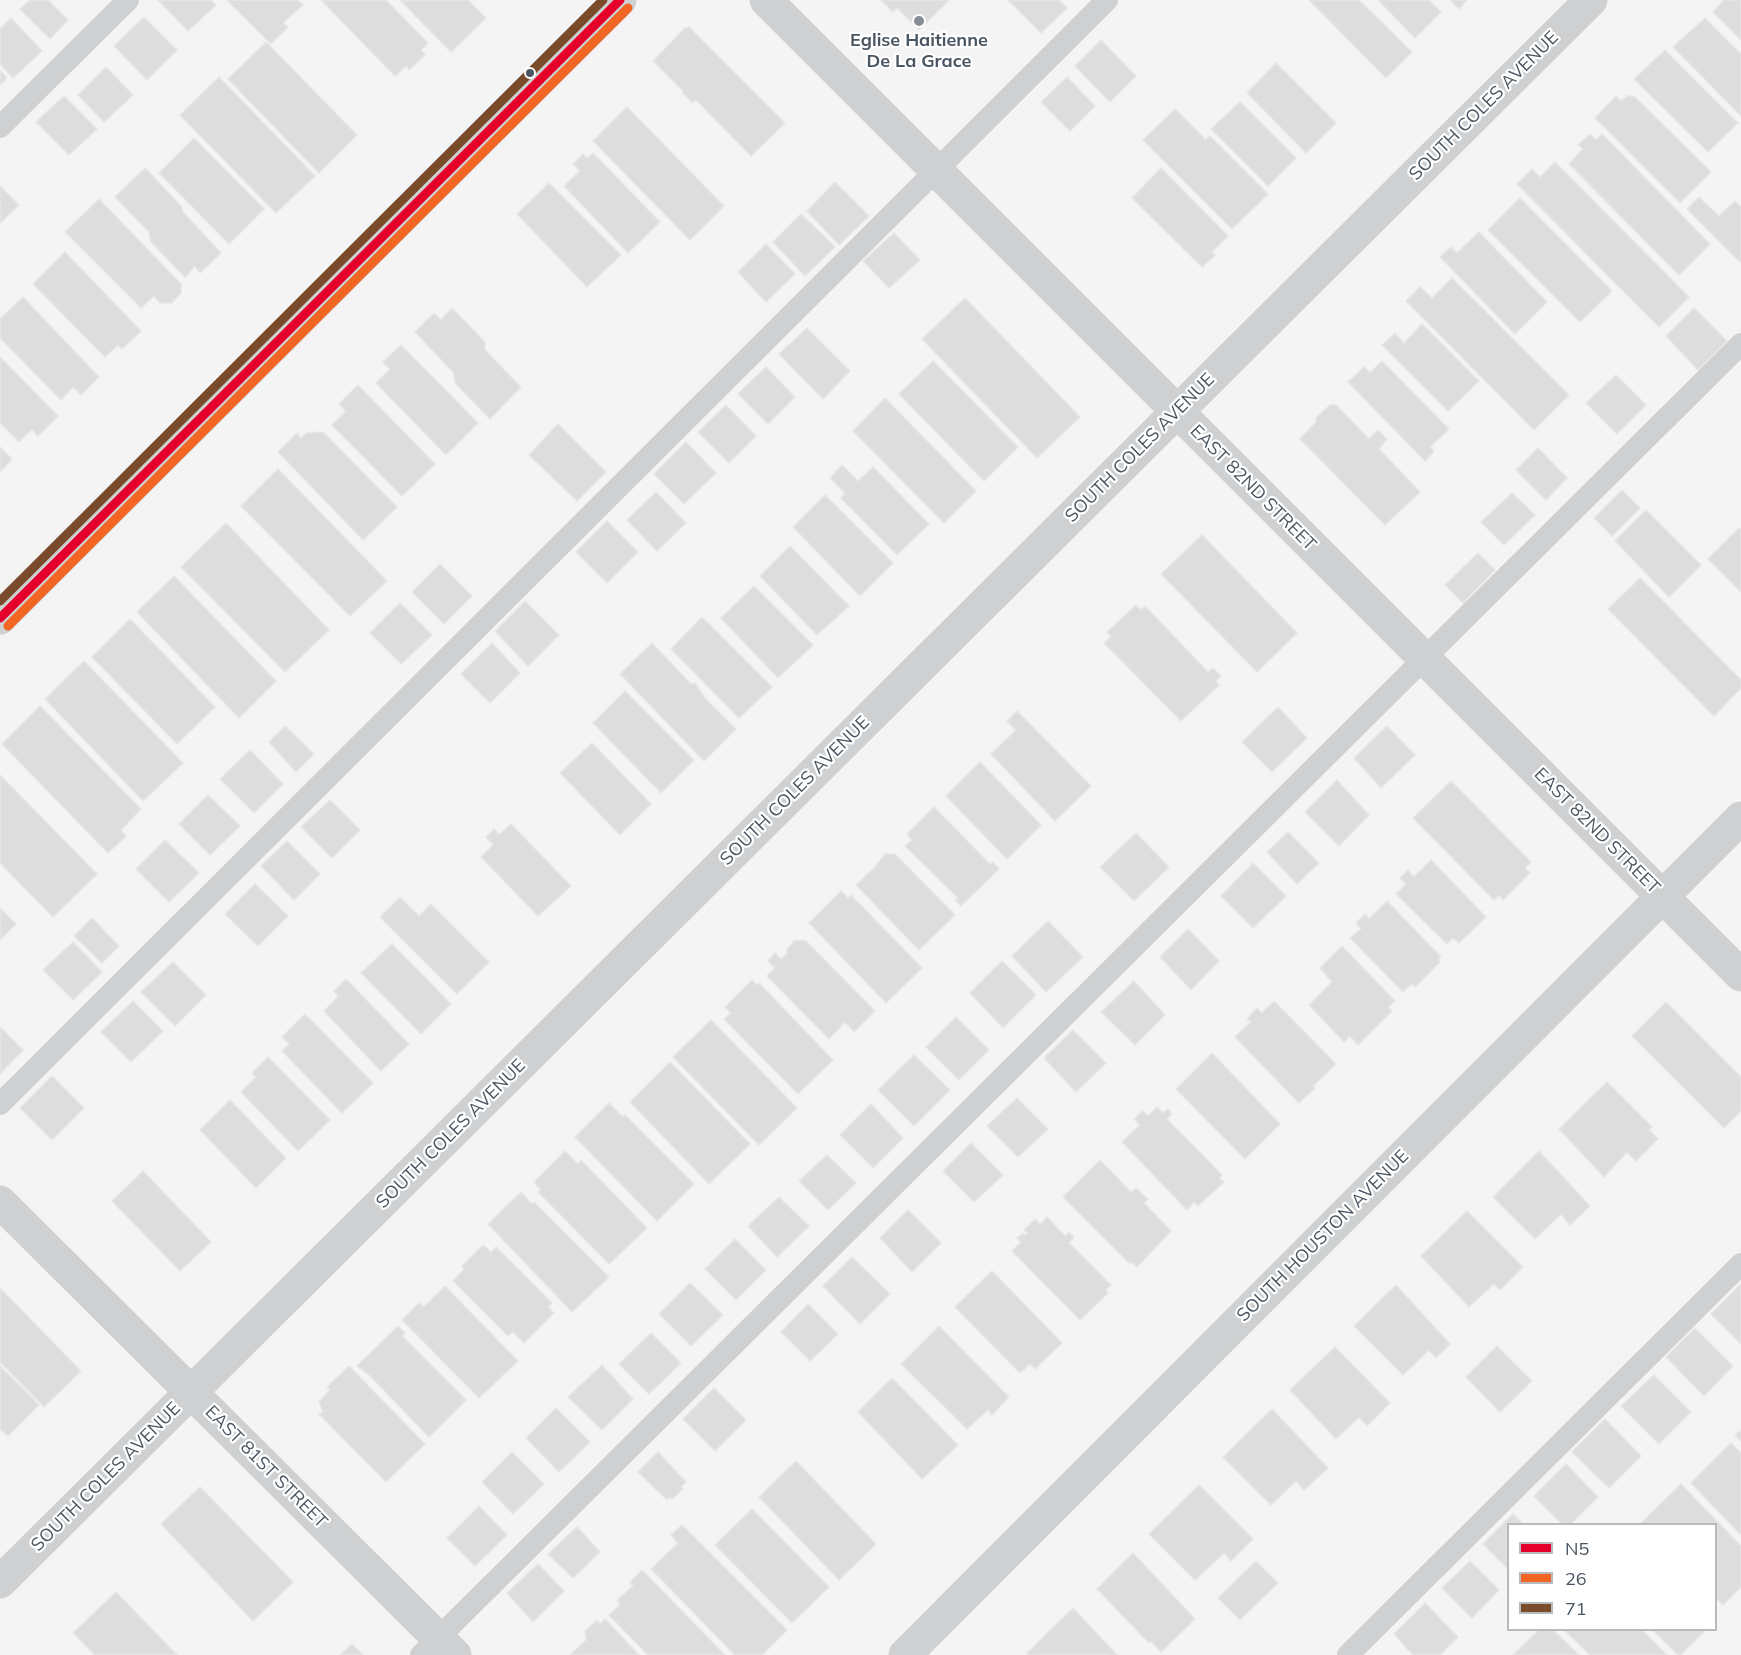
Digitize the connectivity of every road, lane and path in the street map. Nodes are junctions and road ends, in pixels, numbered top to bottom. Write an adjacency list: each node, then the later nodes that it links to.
1 (128, 0): 6 (lane)
2 (620, 0): 10 (street)
3 (766, 0): 7 (street, EAST 82ND STREET)
4 (1107, 0): 7 (lane)
5 (1590, 0): 9 (street, SOUTH COLES AVENUE)
6 (0, 127)
7 (936, 171): 9 (street, EAST 82ND STREET); 15 (lane)
8 (1741, 344): 11 (lane)
9 (1177, 411): 11 (street, EAST 82ND STREET); 18 (street, SOUTH COLES AVENUE)
10 (0, 618)
11 (1424, 659): 13 (street, EAST 82ND STREET); 20 (lane)
12 (1741, 818): 13 (street, SOUTH HOUSTON AVENUE)
13 (1662, 896): 14 (street, EAST 82ND STREET); 21 (street, SOUTH HOUSTON AVENUE)
14 (1741, 975)
15 (0, 1104)
16 (0, 1202): 18 (street, EAST 81ST STREET)
17 (1741, 1264): 22 (lane)
18 (191, 1392): 19 (street, SOUTH COLES AVENUE); 20 (street, EAST 81ST STREET)
19 (0, 1582)
20 (438, 1649)
21 (905, 1655)
22 (1348, 1655)

